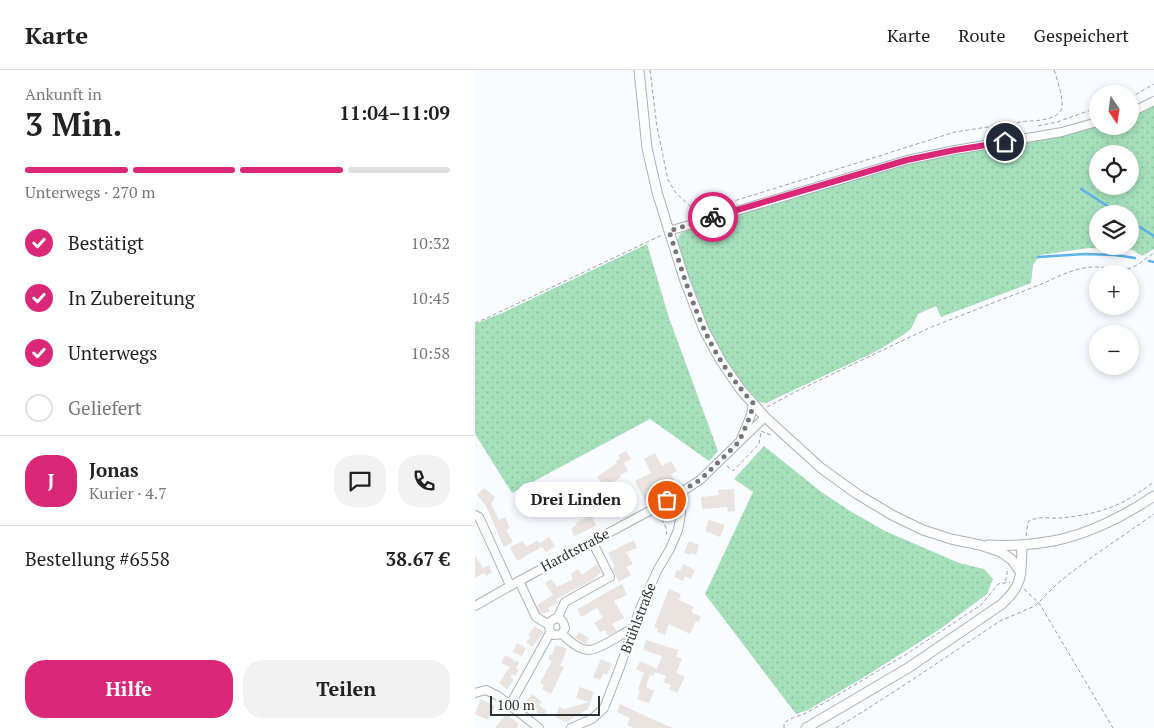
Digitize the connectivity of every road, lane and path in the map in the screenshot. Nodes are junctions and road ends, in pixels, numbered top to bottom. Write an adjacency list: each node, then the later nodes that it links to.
1 (639, 70): 13 (main road)
2 (650, 70): 11 (path)
3 (1055, 70): 11 (path)
4 (1154, 84): 5 (path)
5 (1139, 93)
6 (1154, 101): 7 (street)
7 (1139, 108)
8 (1089, 111): 10 (path)
9 (1089, 124): 12 (street)
10 (1038, 126)
11 (695, 213): 12 (path)
12 (697, 222): 13 (street)
13 (669, 231): 15 (path); 16 (main road)
14 (1154, 253): 17 (path)
15 (475, 323)
16 (753, 403): 17 (main road); 19 (street)
17 (763, 415): 19 (street, Hardtstraße); 29 (main road)
18 (761, 432): 20 (path)
19 (739, 442): 20 (street, Hardtstraße)
20 (720, 461): 22 (street, Hardtstraße)
21 (1154, 482): 30 (path)
22 (680, 493): 24 (street, Hardtstraße); 39 (street, Brühlstraße)
23 (1154, 496): 30 (main road)
24 (655, 508): 27 (path); 28 (street, Hardtstraße)
25 (1154, 514): 36 (path)
26 (475, 515): 35 (street)
27 (667, 538)
28 (592, 541): 32 (street, Hardtstraße); 38 (street)
29 (980, 545): 30 (main road); 31 (main road)
30 (1024, 545): 31 (main road)
31 (1021, 573): 34 (main road)
32 (519, 581): 35 (street, Hardtstraße); 40 (street)
33 (1005, 582): 47 (path)
34 (1018, 584): 36 (path); 48 (main road)
35 (510, 586): 37 (street, Hardtstraße)
36 (1039, 603): 49 (path); 50 (path)
37 (475, 606)
38 (558, 618): 40 (street); 41 (street)
39 (633, 628): 41 (street); 45 (street, Brühlstraße)
40 (549, 629): 41 (street); 43 (street)
41 (562, 634)
42 (475, 693): 43 (street)
43 (511, 705): 44 (street)
44 (528, 725): 46 (street)
45 (575, 727)
46 (539, 728)
47 (784, 728)
48 (806, 728)
49 (836, 728)
50 (1113, 728)

